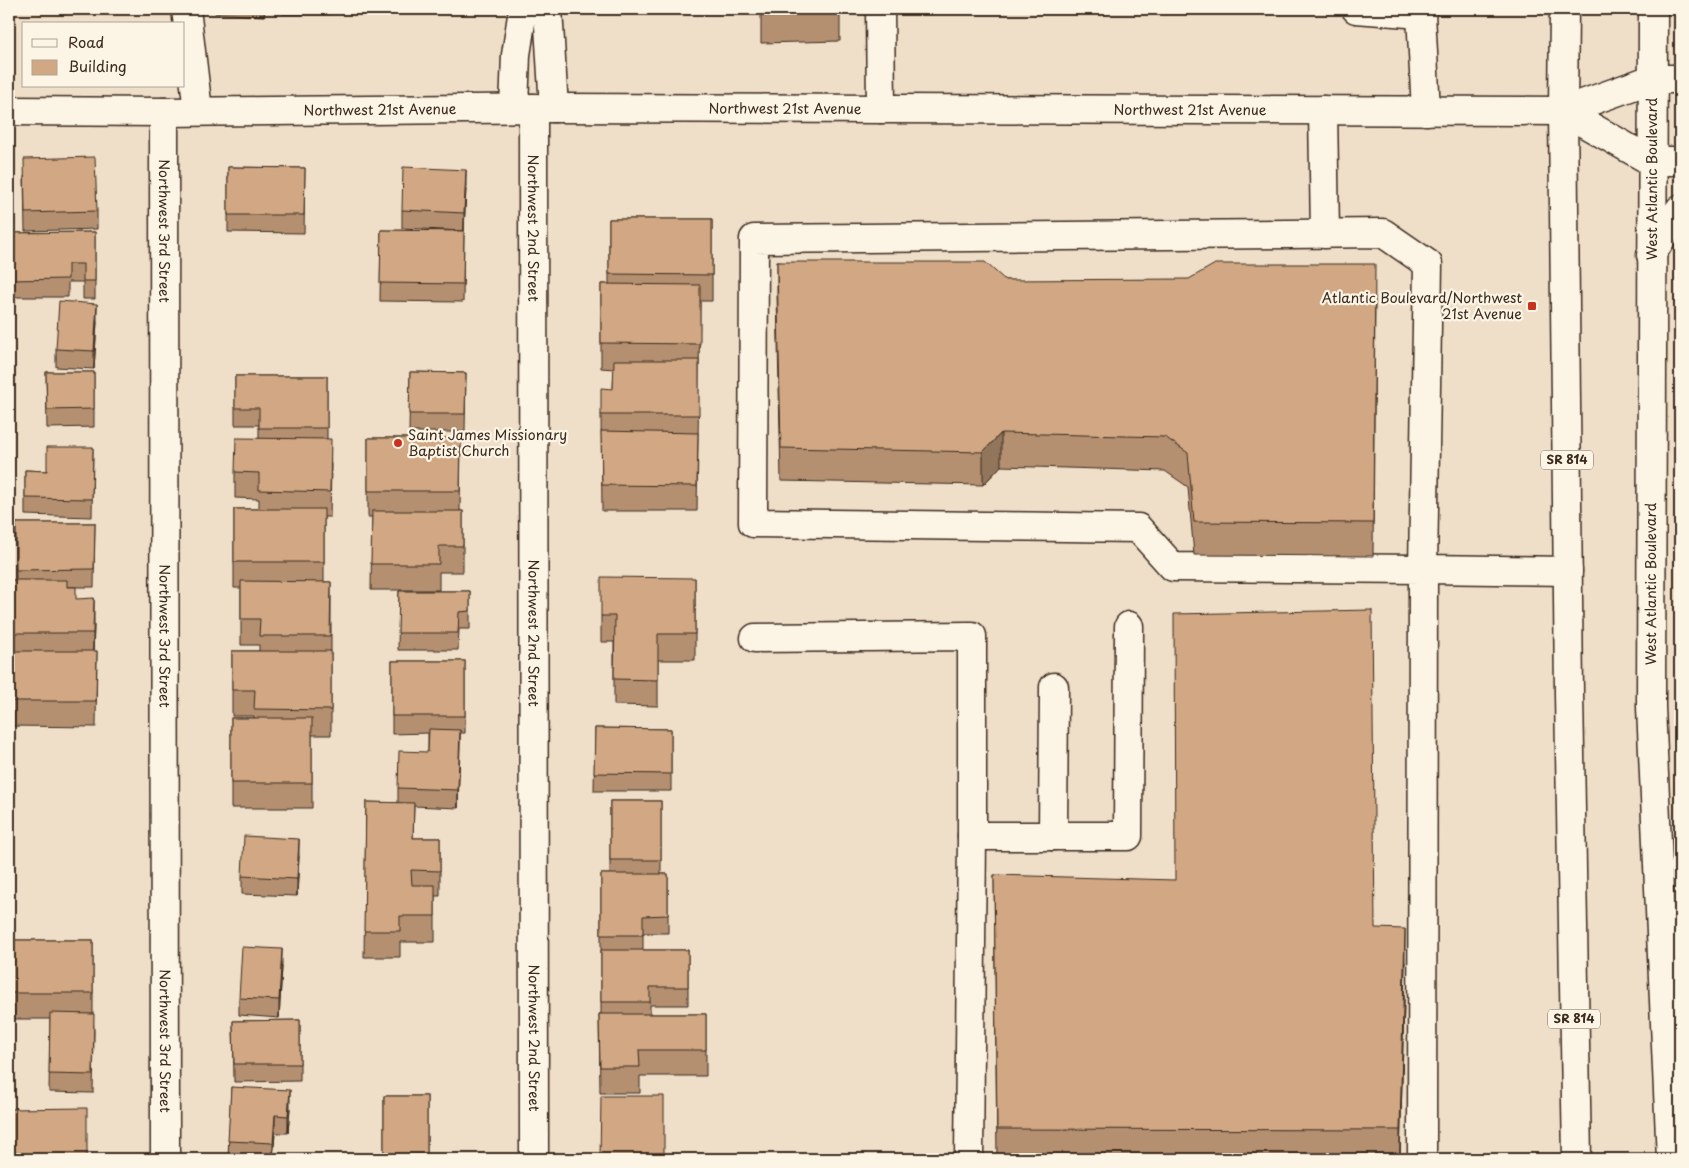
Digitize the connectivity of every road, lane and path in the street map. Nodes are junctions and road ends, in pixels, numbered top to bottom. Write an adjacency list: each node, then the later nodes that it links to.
1 (186, 9): 15 (street)
2 (524, 9): 11 (street)
3 (548, 9): 11 (street)
4 (880, 9): 12 (street)
5 (1356, 9): 8 (street)
6 (1564, 9): 17 (street, SR 814)
7 (1652, 9): 9 (street, West Atlantic Boulevard)
8 (1422, 11): 16 (street)
9 (1652, 79): 10 (street); 17 (street); 20 (street, West Atlantic Boulevard)
10 (1680, 79)
11 (533, 108): 12 (street, Northwest 21st Avenue); 15 (street, Northwest 21st Avenue); 33 (street, Northwest 2nd Street)
12 (881, 109): 13 (street, Northwest 21st Avenue)
13 (1323, 110): 16 (street, Northwest 21st Avenue); 22 (street)
14 (9, 111): 18 (street, Northwest 21st Avenue)
15 (198, 111): 18 (street, Northwest 21st Avenue)
16 (1426, 111): 17 (street, Northwest 21st Avenue)
17 (1563, 111): 20 (street); 25 (street, SR 814)
18 (164, 112): 32 (street, Northwest 3rd Street)
19 (1680, 160): 20 (street)
20 (1651, 161): 23 (street, West Atlantic Boulevard)
21 (1680, 209): 23 (street)
22 (1325, 234): 24 (street); 24 (street)
23 (1651, 254): 38 (street, West Atlantic Boulevard)
24 (1423, 569): 25 (street); 35 (street)
25 (1568, 571): 31 (street, SR 814)
26 (1129, 626): 30 (street)
27 (755, 638): 29 (street)
28 (1054, 687): 30 (street)
29 (972, 836): 30 (street); 34 (street)
30 (1053, 836)
31 (1576, 1128): 36 (street, SR 814); 37 (street)
32 (165, 1159)
33 (534, 1159)
34 (969, 1159)
35 (1422, 1159)
36 (1577, 1159)
37 (1587, 1159)
38 (1671, 1159)

